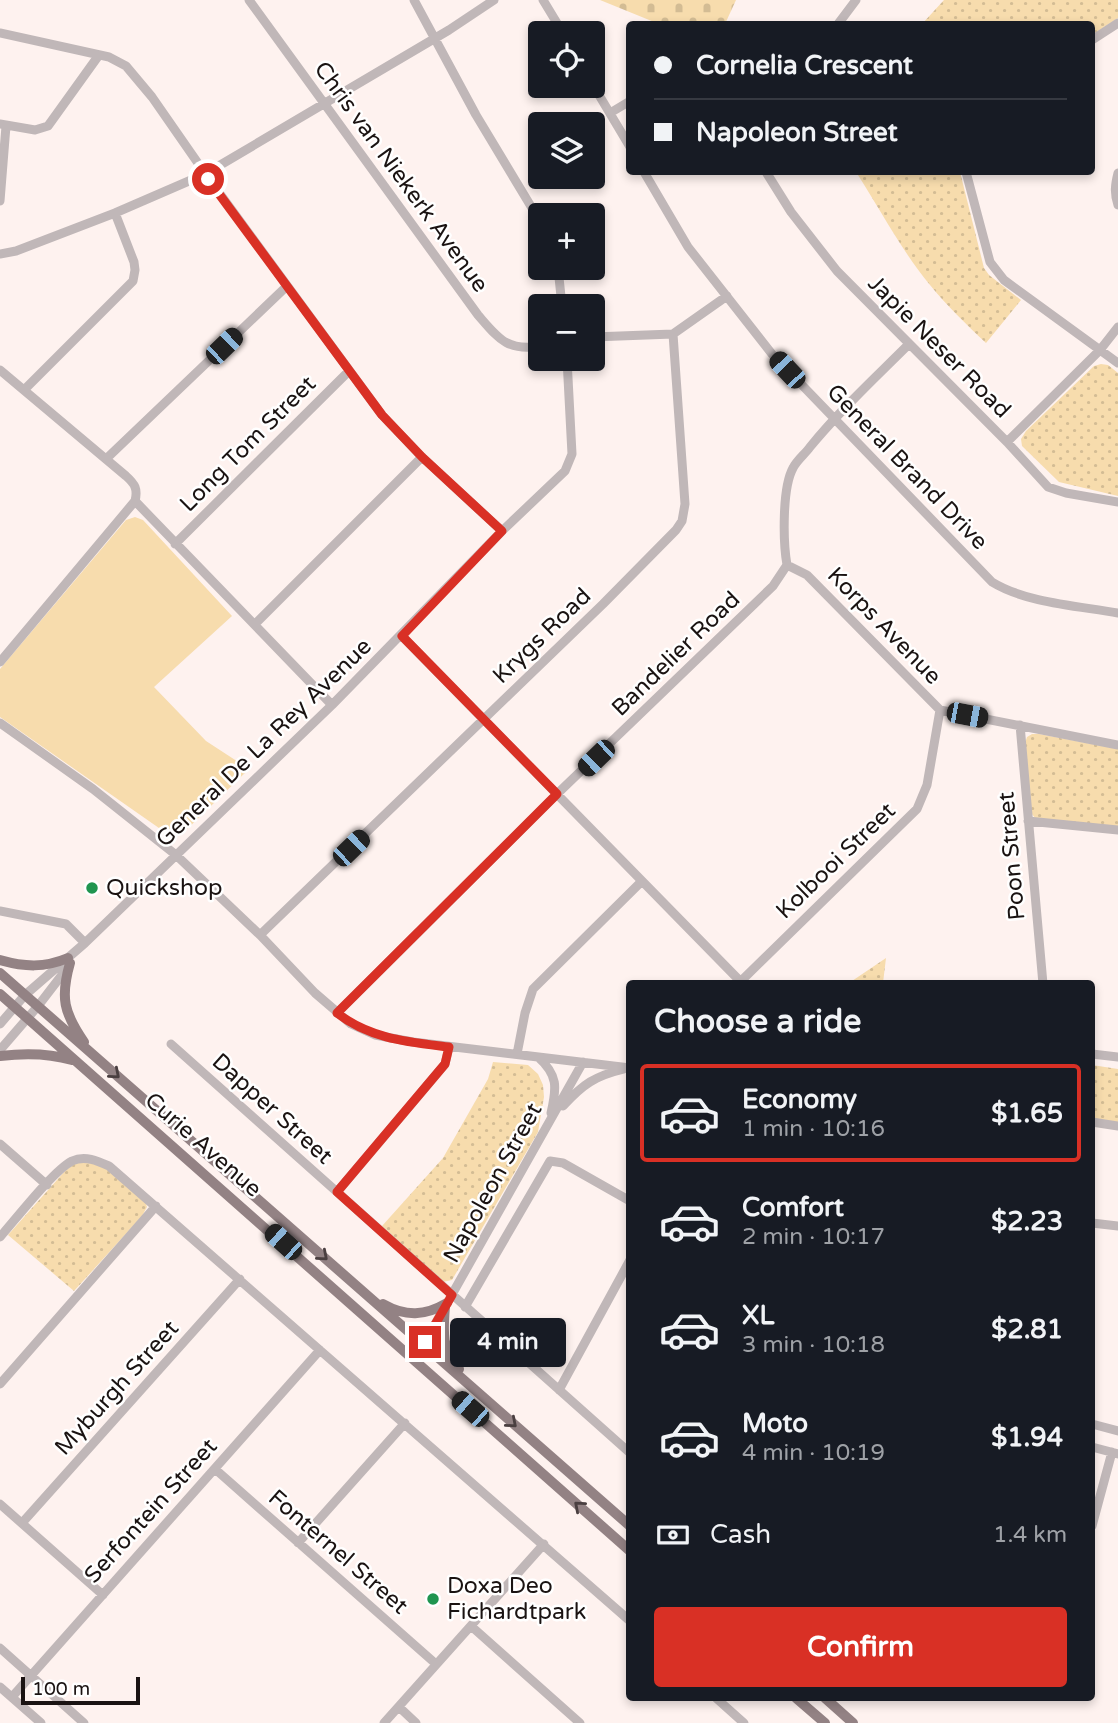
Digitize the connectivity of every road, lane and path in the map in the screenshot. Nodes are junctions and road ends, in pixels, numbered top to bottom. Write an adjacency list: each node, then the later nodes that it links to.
1 (249, 0): 14 (street, Chris van Niekerk Avenue)
2 (414, 0): 10 (street)
3 (494, 0): 10 (street)
4 (543, 0): 6 (street)
5 (856, 0): 7 (street)
6 (556, 21)
7 (840, 21)
8 (1118, 23): 11 (street)
9 (0, 33): 12 (street)
10 (435, 38): 14 (street); 25 (street)
11 (1095, 38)
12 (99, 55): 17 (street); 20 (street)
13 (601, 98): 16 (street)
14 (323, 103): 20 (street); 35 (street, Chris van Niekerk Avenue)
15 (626, 103): 16 (street)
16 (610, 113): 18 (street)
17 (3, 125): 24 (street)
18 (626, 140)
19 (1118, 173): 26 (street)
20 (205, 174): 27 (street); 29 (street)
21 (646, 175): 30 (street, General Brand Drive)
22 (768, 175): 34 (street, Japie Neser Road)
23 (967, 175): 36 (street)
24 (0, 201)
25 (529, 203)
26 (1118, 205)
27 (115, 214): 28 (street); 41 (street)
28 (0, 254)
29 (287, 286): 39 (street); 45 (street)
30 (727, 296): 32 (street); 42 (street, General Brand Drive)
31 (1118, 327): 36 (street)
32 (673, 334): 33 (street); 57 (street, Krygs Road)
33 (605, 337)
34 (908, 345): 42 (street); 43 (street, Japie Neser Road)
35 (528, 346)
36 (1100, 350): 37 (street); 43 (street)
37 (1118, 363)
38 (0, 370): 41 (street)
39 (349, 371): 44 (street); 49 (street, Long Tom Street)
40 (567, 371): 48 (street, General De La Rey Avenue)
41 (24, 390): 45 (street)
42 (833, 419): 50 (street); 51 (street, General Brand Drive)
43 (1007, 442): 47 (street, Japie Neser Road)
44 (422, 457): 48 (street); 52 (street)
45 (106, 459): 46 (street)
46 (135, 501): 49 (street); 54 (street)
47 (1118, 502)
48 (502, 531): 53 (street, General De La Rey Avenue)
49 (175, 544): 52 (street)
50 (787, 565): 56 (street, Korps Avenue); 61 (street, Bandelier Road)
51 (1118, 613)
52 (255, 624): 55 (street)
53 (402, 636): 55 (street, General De La Rey Avenue); 57 (street)
54 (0, 662)
55 (332, 705): 64 (street, General De La Rey Avenue)
56 (940, 710): 59 (street, Korps Avenue); 73 (street, Kolbooi Street)
57 (484, 719): 61 (street); 67 (street, Krygs Road)
58 (0, 723): 64 (street)
59 (1020, 725): 60 (street, Korps Avenue); 62 (street, Poon Street)
60 (1118, 745)
61 (557, 794): 65 (street); 79 (street, Bandelier Road)
62 (1028, 821): 63 (street); 74 (street, Poon Street)
63 (1118, 830)
64 (176, 855): 67 (street); 68 (street, General De La Rey Avenue)
65 (642, 881): 72 (street); 85 (street)
66 (0, 911): 68 (street)
67 (260, 935): 79 (street)
68 (85, 943): 70 (street, General De La Rey Avenue)
69 (0, 960): 70 (main road)
70 (69, 961): 76 (street, General De La Rey Avenue); 77 (street, General De La Rey Avenue); 88 (main road)
71 (0, 973): 76 (main road, Curie Avenue)
72 (737, 980)
73 (741, 980)
74 (1043, 980)
75 (0, 994): 78 (main road, Curie Avenue)
76 (25, 995): 77 (main road, Curie Avenue); 78 (street, General De La Rey Avenue)
77 (38, 1006): 80 (street, General De La Rey Avenue); 88 (main road, Curie Avenue)
78 (15, 1007): 80 (main road, Curie Avenue); 81 (street, General De La Rey Avenue)
79 (337, 1013): 83 (street)
80 (28, 1018): 84 (street, General De La Rey Avenue); 91 (main road, Curie Avenue)
81 (0, 1024)
82 (171, 1044): 101 (street, Dapper Street)
83 (449, 1047): 85 (street); 101 (street)
84 (0, 1050)
85 (517, 1054): 89 (street)
86 (1095, 1054): 90 (street)
87 (0, 1056): 91 (main road)
88 (94, 1056): 109 (main road, Curie Avenue, one-way to 109)
89 (537, 1057): 92 (street); 98 (street)
90 (1118, 1057)
91 (79, 1062): 114 (main road, Curie Avenue)
92 (583, 1062): 93 (street); 95 (street, Napoleon Street)
93 (626, 1067)
94 (626, 1069): 95 (street)
95 (553, 1116): 98 (street, Napoleon Street)
96 (1095, 1122): 97 (street)
97 (1118, 1126)
98 (544, 1131): 110 (street, Napoleon Street)
99 (0, 1144): 100 (street)
100 (47, 1185): 103 (street); 106 (street)
101 (337, 1192): 110 (street, Dapper Street)
102 (626, 1198): 111 (street, Napoleon Street)
103 (156, 1206): 108 (street); 115 (street)
104 (1095, 1223): 105 (street)
105 (1118, 1226)
106 (0, 1237)
107 (626, 1267): 116 (street)
108 (240, 1279): 113 (street); 128 (street, Myburgh Street)
109 (355, 1284): 110 (main road); 112 (main road, Curie Avenue)
110 (448, 1301): 111 (street, Dapper Street); 112 (street, Napoleon Street); 117 (main road)
111 (466, 1307): 116 (street, Dapper Street)
112 (424, 1345): 114 (street, Napoleon Street); 117 (main road, Curie Avenue)
113 (320, 1350): 118 (street); 124 (street, Serfontein Street)
114 (415, 1360): 131 (main road, Curie Avenue, one-way to 114)
115 (0, 1384)
116 (559, 1390): 122 (street, Dapper Street)
117 (487, 1400): 127 (main road, Curie Avenue, one-way to 127)
118 (405, 1423): 129 (street); 130 (street)
119 (1095, 1425): 120 (street)
120 (1118, 1431)
121 (1095, 1448): 123 (street)
122 (626, 1449)
123 (1115, 1453): 126 (street)
124 (215, 1469): 129 (street, Fonternel Street); 132 (street, Serfontein Street)
125 (0, 1504): 128 (street)
126 (1095, 1516)
127 (626, 1522)
128 (22, 1524): 132 (street)
129 (298, 1543): 136 (street, Fonternel Street)
130 (544, 1544): 133 (street); 134 (street)
131 (626, 1547)
132 (103, 1595): 137 (street, Serfontein Street)
133 (626, 1617)
134 (471, 1626): 136 (street); 149 (street)
135 (0, 1648): 137 (street)
136 (436, 1664): 143 (street)
137 (31, 1675): 139 (street, Serfontein Street); 146 (street)
138 (0, 1687): 139 (street)
139 (12, 1697): 145 (street)
140 (719, 1701): 144 (street)
141 (799, 1701): 150 (main road)
142 (828, 1701): 151 (main road)
143 (399, 1707): 147 (street); 148 (street)
144 (738, 1721)
145 (41, 1723)
146 (85, 1723)
147 (384, 1723)
148 (416, 1723)
149 (580, 1723)
150 (825, 1723)
151 (853, 1723)

